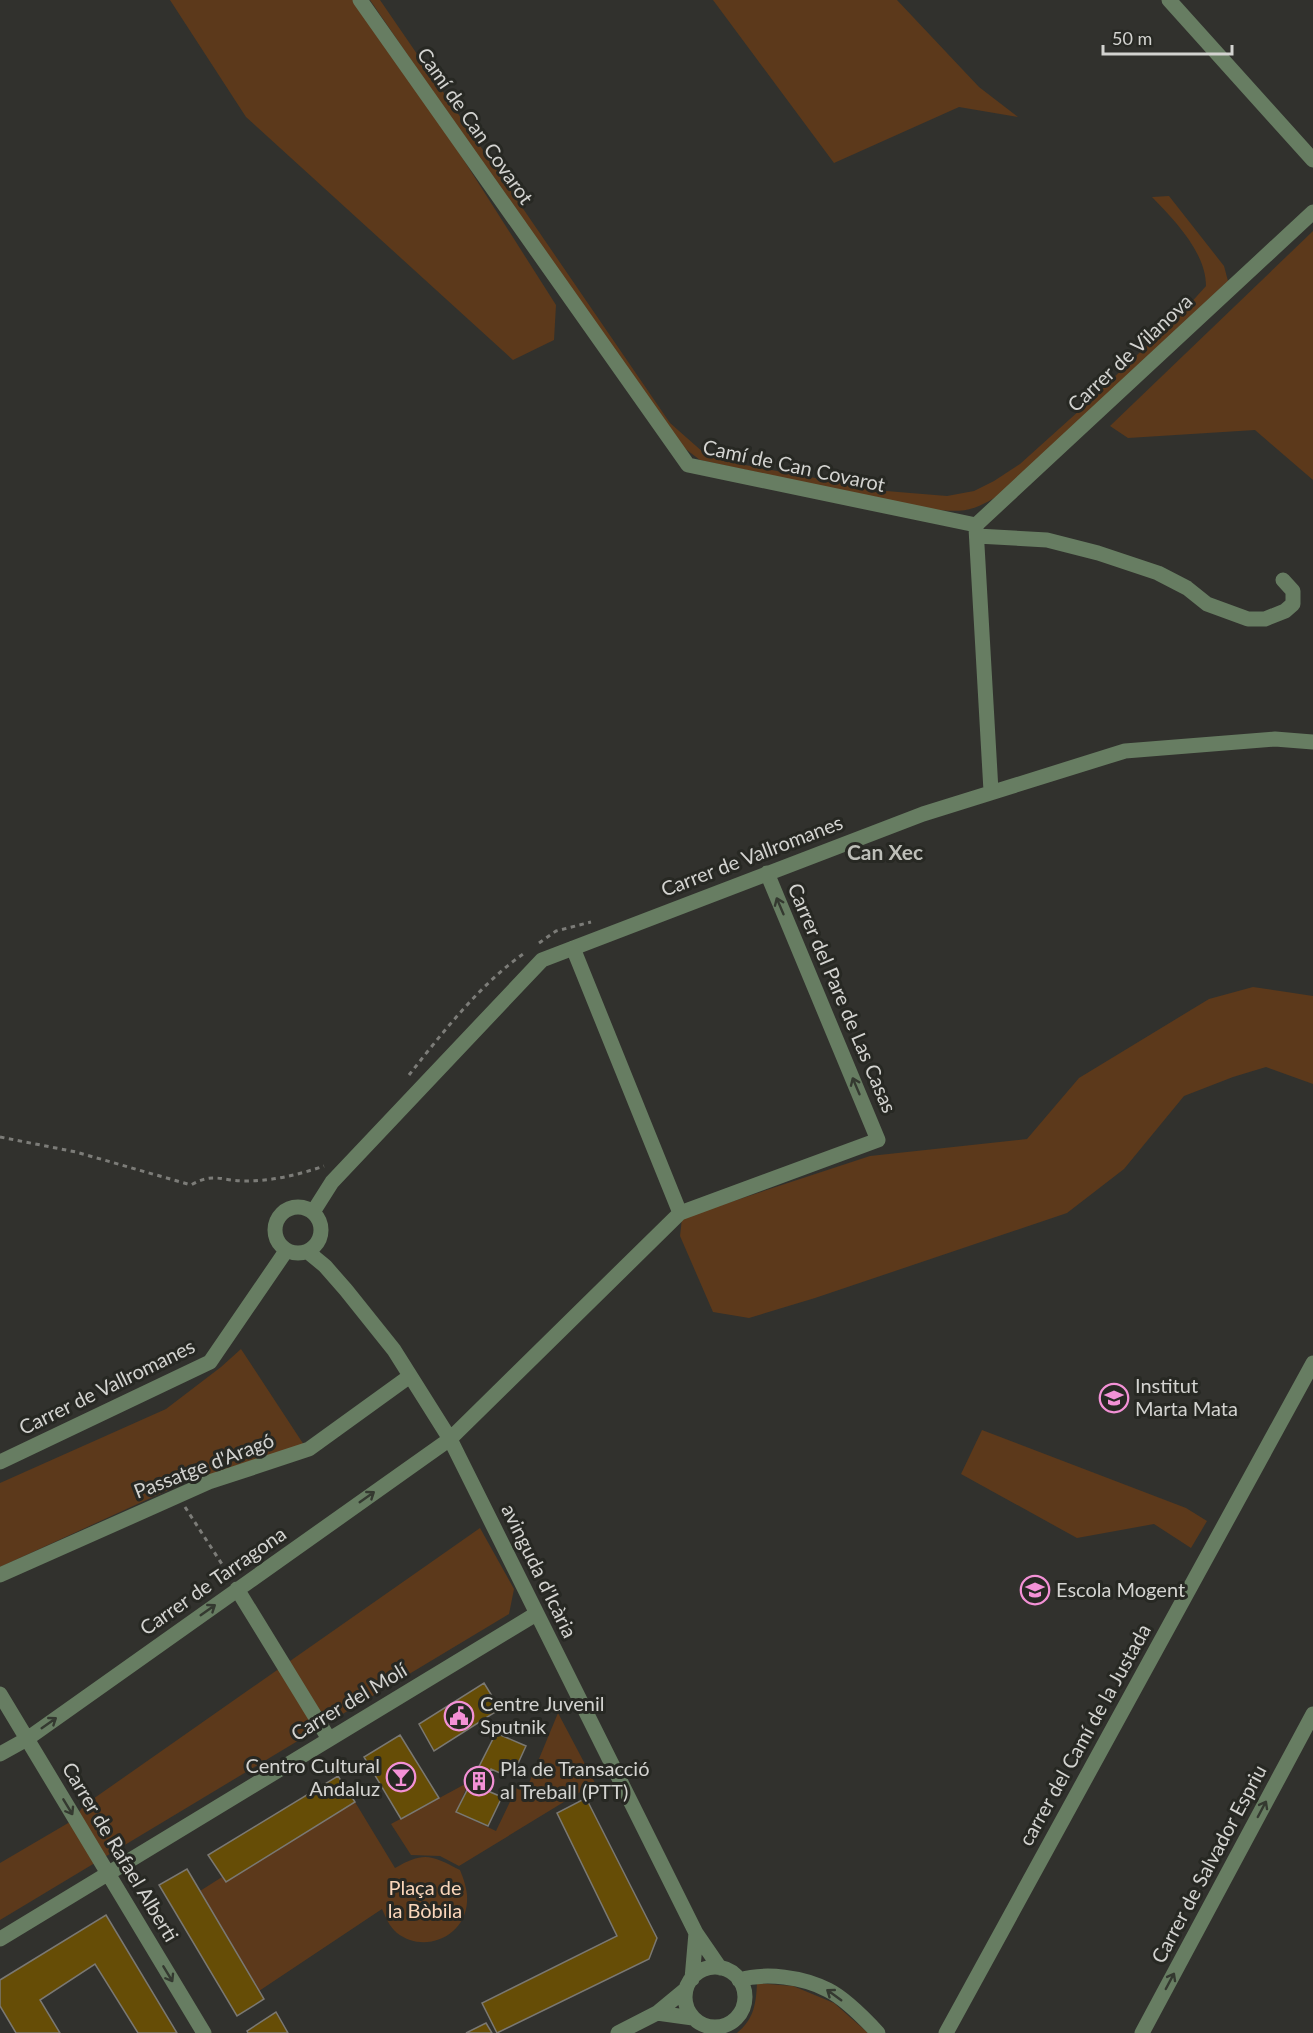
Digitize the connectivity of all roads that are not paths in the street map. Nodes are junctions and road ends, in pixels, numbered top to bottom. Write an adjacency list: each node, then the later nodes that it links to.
1 (360, 0): 5 (street, Camí de Can Covarot)
2 (1170, 0): 3 (street)
3 (1313, 160)
4 (1313, 212): 5 (street, Carrer de Vilanova)
5 (976, 531): 6 (street, Camí de Can Covarot); 8 (street)
6 (1283, 580)
7 (1313, 742): 8 (street, Carrer de Vallromanes)
8 (991, 791): 9 (street, Carrer de Vallromanes)
9 (767, 873): 10 (street, Carrer de Vallromanes); 12 (street, Carrer del Pare de Las Casas, one-way to 9)
10 (573, 948): 11 (street, Carrer de Vallromanes); 12 (street)
11 (313, 1212): 13 (street); 14 (street)
12 (681, 1213): 17 (street, Carrer de Tarragona)
13 (286, 1251): 14 (street); 18 (street, Carrer de Vallromanes)
14 (308, 1252): 16 (street, avinguda d'Icària)
15 (1313, 1363): 39 (street, carrer del Camí de la Justada)
16 (410, 1376): 17 (street, avinguda d'Icària); 19 (street, Passatge d'Aragó)
17 (450, 1439): 20 (street, Carrer de Tarragona, one-way to 17); 21 (street, avinguda d'Icària)
18 (0, 1462)
19 (0, 1575)
20 (237, 1589): 24 (street, Carrer de Tarragona, one-way to 20); 25 (street)
21 (536, 1614): 25 (street, Carrer del Molí); 28 (street, avinguda d'Icària)
22 (0, 1694): 24 (street, Carrer de Rafael Alberti)
23 (1313, 1714): 40 (street, Carrer de Salvador Espriu, one-way to 23)
24 (27, 1738): 26 (street, Carrer de Tarragona); 27 (street, Carrer de Rafael Alberti, one-way to 27)
25 (329, 1739): 27 (street, Carrer del Molí)
26 (0, 1754)
27 (108, 1873): 29 (street, Carrer del Molí); 36 (street, Carrer de Rafael Alberti, one-way to 36)
28 (696, 1933): 30 (street, avinguda d'Icària); 32 (street)
29 (0, 1939)
30 (720, 1968): 31 (street); 32 (street)
31 (739, 1980): 35 (street); 38 (street, one-way to 31)
32 (689, 1984): 33 (street); 34 (street)
33 (657, 2013): 34 (street); 37 (street)
34 (693, 2018): 35 (street)
35 (709, 2030)
36 (204, 2033)
37 (618, 2033)
38 (878, 2033)
39 (946, 2033)
40 (1142, 2033)

